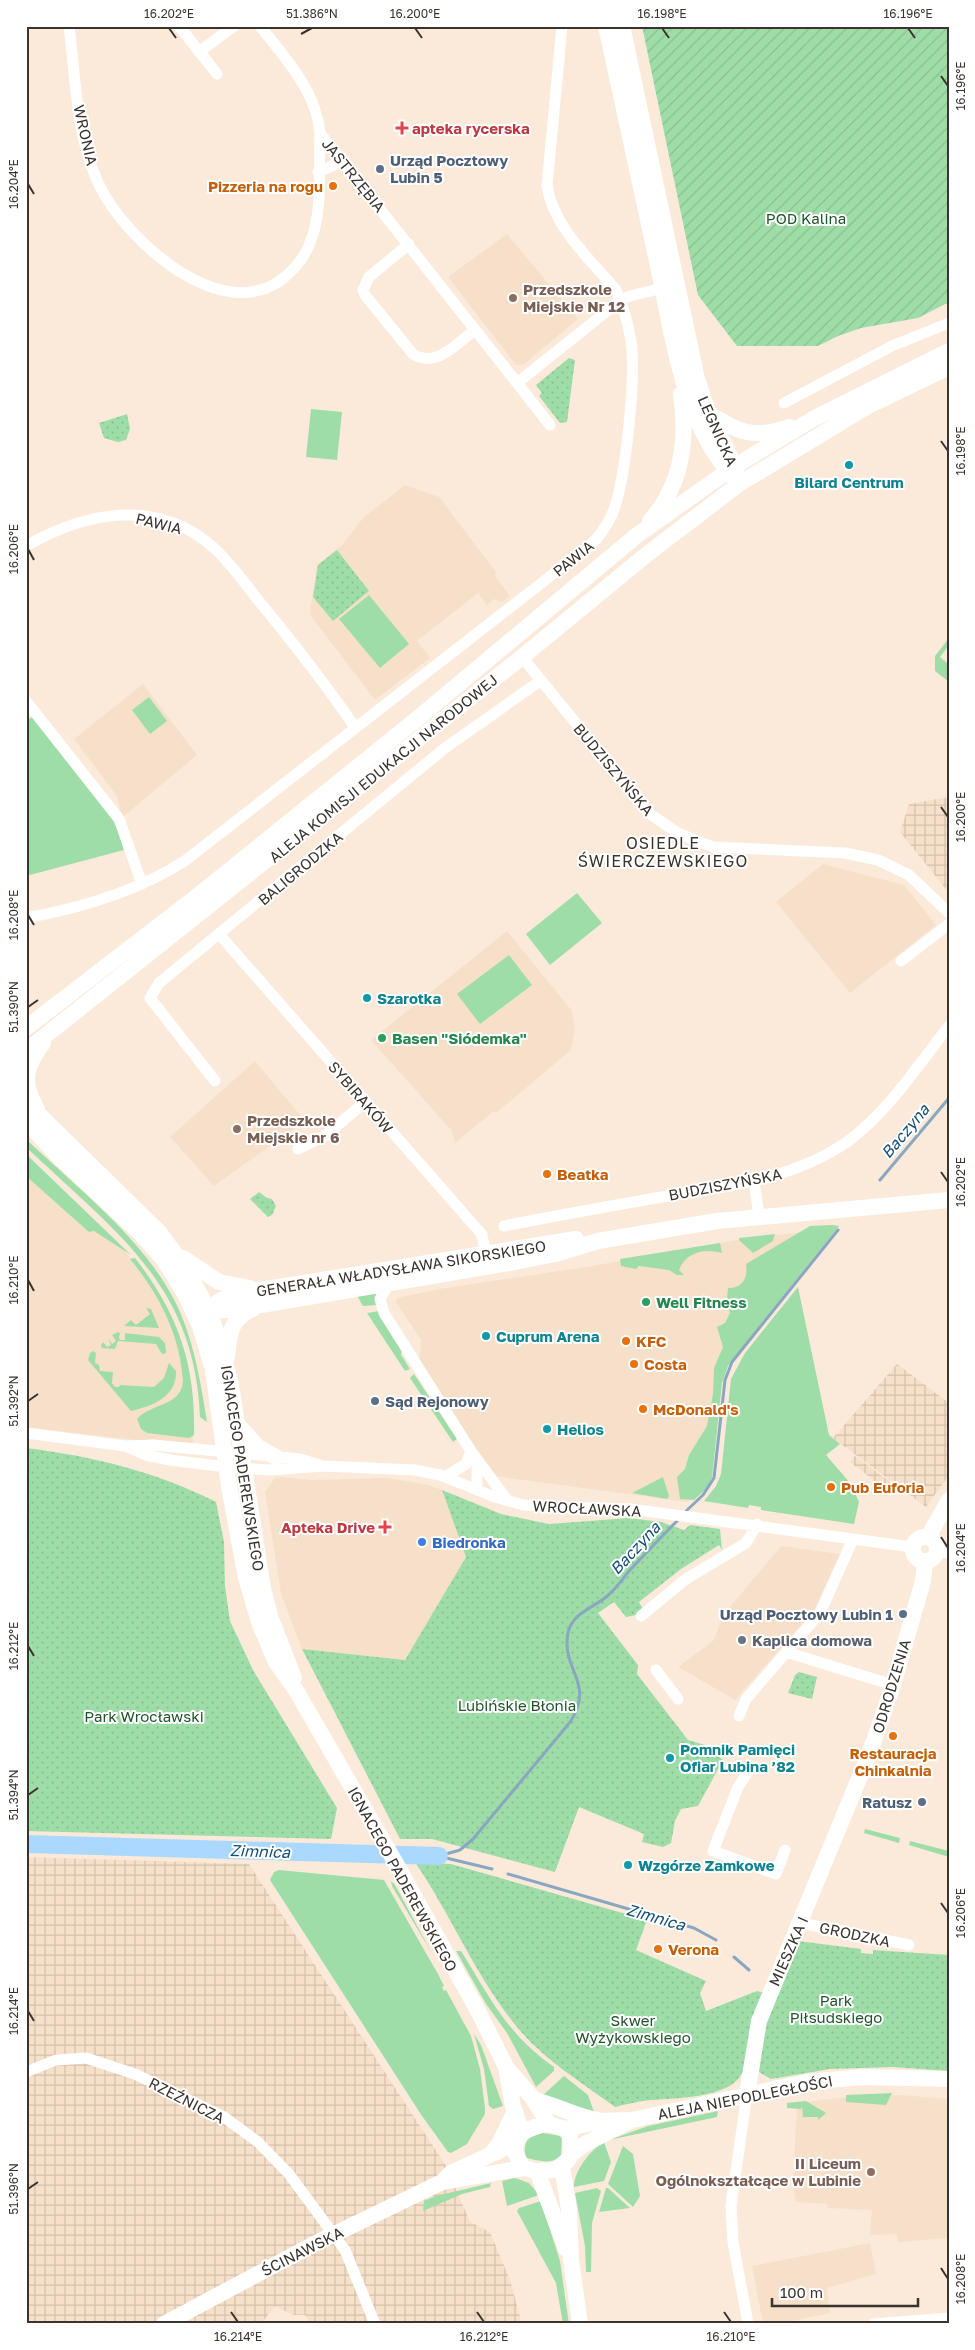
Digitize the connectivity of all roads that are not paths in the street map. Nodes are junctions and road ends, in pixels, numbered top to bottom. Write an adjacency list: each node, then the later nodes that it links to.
1 (69, 26): 12 (street, WRONIA)
2 (179, 26): 8 (street)
3 (234, 26): 8 (street)
4 (260, 26): 10 (street, JASTRZĘBIA)
5 (562, 26): 15 (street)
6 (606, 26): 14 (main road, LEGNICKA)
7 (622, 26): 23 (main road, LEGNICKA)
8 (199, 52): 9 (street)
9 (217, 74)
10 (320, 132): 11 (street, JASTRZĘBIA); 12 (street, WRONIA)
11 (343, 161): 12 (street); 13 (street, JASTRZĘBIA)
12 (318, 172)
13 (409, 244): 17 (street, JASTRZĘBIA); 17 (street)
14 (663, 288): 15 (street); 19 (main road, LEGNICKA)
15 (621, 300): 21 (street); 33 (street, PAWIA)
16 (949, 323): 22 (street)
17 (475, 330): 21 (street, JASTRZĘBIA)
18 (949, 352): 24 (main road)
19 (677, 362): 26 (main road, LEGNICKA); 28 (main road)
20 (949, 367): 27 (main road, ALEJA KOMISJI EDUKACJI NARODOWEJ)
21 (517, 383): 25 (street, JASTRZĘBIA)
22 (784, 403)
23 (709, 414): 24 (main road); 26 (main road, LEGNICKA)
24 (812, 419): 26 (main road)
25 (550, 425)
26 (731, 468): 27 (main road, LEGNICKA); 28 (main road)
27 (739, 484): 30 (main road, ALEJA KOMISJI EDUKACJI NARODOWEJ)
28 (636, 536): 40 (main road, ALEJA KOMISJI EDUKACJI NARODOWEJ)
29 (26, 546): 33 (street, PAWIA)
30 (522, 657): 31 (street, BUDZISZYŃSKA); 42 (main road, ALEJA KOMISJI EDUKACJI NARODOWEJ)
31 (540, 681): 35 (street, BUDZISZYŃSKA); 38 (street, BALIGRODZKA)
32 (26, 702): 34 (street)
33 (355, 727): 34 (street, PAWIA)
34 (142, 884): 36 (street, PAWIA)
35 (949, 913)
36 (26, 918)
37 (949, 924): 39 (street)
38 (219, 934): 44 (street, BALIGRODZKA); 46 (street, SYBIRAKÓW)
39 (901, 961)
40 (29, 1025)
41 (949, 1026): 49 (street, BUDZISZYŃSKA)
42 (54, 1030): 43 (main road, ALEJA KOMISJI EDUKACJI NARODOWEJ); 47 (main road)
43 (26, 1051)
44 (215, 1081)
45 (26, 1102): 47 (main road, IGNACEGO PADEREWSKIEGO)
46 (365, 1102): 48 (street); 54 (street, SYBIRAKÓW)
47 (34, 1118): 53 (main road, IGNACEGO PADEREWSKIEGO); 57 (main road, IGNACEGO PADEREWSKIEGO)
48 (298, 1149)
49 (754, 1182): 51 (street); 52 (street, BUDZISZYŃSKA)
50 (949, 1200): 51 (main road, GENERAŁA WŁADYSŁAWA SIKORSKIEGO)
51 (759, 1215): 54 (main road, GENERAŁA WŁADYSŁAWA SIKORSKIEGO)
52 (504, 1226)
53 (175, 1252): 56 (main road); 58 (main road, IGNACEGO PADEREWSKIEGO)
54 (487, 1261): 55 (main road, GENERAŁA WŁADYSŁAWA SIKORSKIEGO); 56 (main road, GENERAŁA WŁADYSŁAWA SIKORSKIEGO)
55 (389, 1284): 56 (main road, GENERAŁA WŁADYSŁAWA SIKORSKIEGO); 63 (street)
56 (260, 1297): 58 (main road, GENERAŁA WŁADYSŁAWA SIKORSKIEGO); 60 (main road)
57 (188, 1299): 58 (main road); 59 (main road, IGNACEGO PADEREWSKIEGO)
58 (207, 1310): 59 (main road); 60 (main road, IGNACEGO PADEREWSKIEGO)
59 (200, 1326): 65 (main road, IGNACEGO PADEREWSKIEGO)
60 (226, 1365): 61 (main road, IGNACEGO PADEREWSKIEGO)
61 (239, 1426): 64 (main road); 66 (main road, IGNACEGO PADEREWSKIEGO)
62 (26, 1433): 65 (street, WROCŁAWSKA)
63 (474, 1455): 68 (street); 69 (street); 71 (street)
64 (276, 1457): 66 (street, WROCŁAWSKA); 67 (street, WROCŁAWSKA)
65 (225, 1460): 66 (street, WROCŁAWSKA); 80 (main road, IGNACEGO PADEREWSKIEGO)
66 (242, 1461): 67 (street, WROCŁAWSKA); 80 (main road, IGNACEGO PADEREWSKIEGO)
67 (324, 1466): 68 (street, WROCŁAWSKA)
68 (445, 1477): 69 (street, WROCŁAWSKA)
69 (477, 1490): 71 (street, WROCŁAWSKA)
70 (949, 1500): 75 (main road, ODRODZENIA)
71 (508, 1501): 72 (street, WROCŁAWSKA)
72 (757, 1524): 73 (street, WROCŁAWSKA); 76 (street)
73 (854, 1539): 74 (street, WROCŁAWSKA); 77 (street)
74 (912, 1548): 75 (main road)
75 (935, 1551): 79 (main road, ODRODZENIA)
76 (641, 1616)
77 (786, 1652): 79 (street); 82 (street)
78 (656, 1670): 81 (street)
79 (893, 1685): 84 (main road, ODRODZENIA)
80 (297, 1692): 88 (main road, IGNACEGO PADEREWSKIEGO)
81 (678, 1699)
82 (739, 1716)
83 (748, 1770): 85 (street)
84 (846, 1814): 86 (main road, MIESZKA I)
85 (785, 1850)
86 (801, 1923): 87 (street, GRODZKA); 91 (main road, MIESZKA I)
87 (909, 1945)
88 (506, 2068): 92 (main road, IGNACEGO PADEREWSKIEGO); 93 (main road, IGNACEGO PADEREWSKIEGO)
89 (26, 2072): 103 (street, RZEŹNICZA)
90 (949, 2079): 91 (main road, ALEJA NIEPODLEGŁOŚCI)
91 (747, 2094): 94 (main road, ALEJA NIEPODLEGŁOŚCI); 109 (street)
92 (534, 2100): 95 (main road); 96 (main road, IGNACEGO PADEREWSKIEGO)
93 (515, 2111): 98 (main road, IGNACEGO PADEREWSKIEGO); 99 (main road)
94 (632, 2120): 95 (main road, ALEJA NIEPODLEGŁOŚCI); 100 (main road, ALEJA NIEPODLEGŁOŚCI)
95 (599, 2121): 97 (main road, ALEJA NIEPODLEGŁOŚCI)
96 (549, 2124): 97 (main road); 98 (main road)
97 (565, 2129): 100 (main road)
98 (519, 2137): 99 (main road, ŚCINAWSKA); 101 (main road)
99 (491, 2154): 102 (main road, ŚCINAWSKA)
100 (567, 2160): 101 (main road); 104 (main road)
101 (530, 2170): 102 (main road, ŚCINAWSKA); 104 (main road)
102 (442, 2182): 103 (main road, ŚCINAWSKA)
103 (333, 2234): 106 (main road, ŚCINAWSKA); 107 (street, RZEŹNICZA)
104 (571, 2260): 108 (main road)
105 (949, 2318): 110 (street)
106 (164, 2324)
107 (375, 2324)
108 (580, 2324)
109 (748, 2324)
110 (873, 2324)

